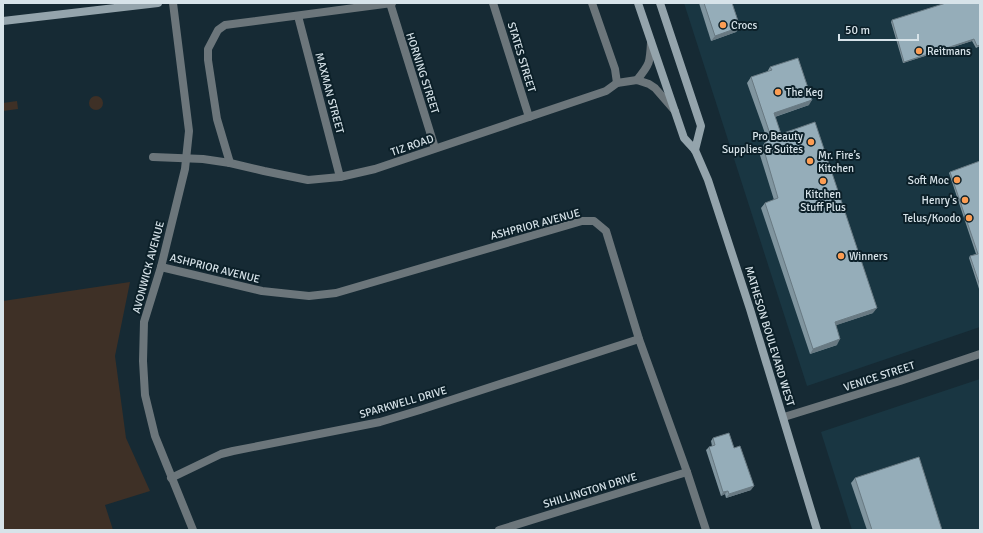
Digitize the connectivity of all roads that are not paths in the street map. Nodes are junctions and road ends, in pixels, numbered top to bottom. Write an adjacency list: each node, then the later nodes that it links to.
1 (158, 3): 9 (street)
2 (173, 3): 18 (street, AVONWICK AVENUE)
3 (391, 3): 8 (street); 15 (street, HORNING STREET)
4 (494, 3): 14 (street, STATES STREET)
5 (592, 3): 12 (street)
6 (638, 3): 10 (street, MATHESON BOULEVARD WEST)
7 (660, 3): 16 (street)
8 (298, 16): 19 (street); 20 (street, MAXMAN STREET)
9 (3, 21)
10 (651, 42): 11 (street); 13 (street, MATHESON BOULEVARD WEST)
11 (637, 80): 12 (street, TIZ ROAD); 13 (street)
12 (617, 83): 14 (street, TIZ ROAD)
13 (676, 114): 16 (street, MATHESON BOULEVARD WEST)
14 (528, 118): 15 (street, TIZ ROAD)
15 (435, 148): 20 (street, TIZ ROAD)
16 (695, 150): 24 (street, MATHESON BOULEVARD WEST)
17 (153, 157): 18 (street, TIZ ROAD)
18 (185, 159): 19 (street, TIZ ROAD); 21 (street, AVONWICK AVENUE)
19 (230, 163): 20 (street, TIZ ROAD)
20 (340, 177)
21 (161, 267): 22 (street, ASHPRIOR AVENUE); 26 (street, AVONWICK AVENUE)
22 (639, 339): 25 (street, ASHPRIOR AVENUE); 26 (street, SPARKWELL DRIVE)
23 (980, 354): 24 (street, VENICE STREET)
24 (784, 417): 30 (street, MATHESON BOULEVARD WEST)
25 (687, 472): 28 (street, SHILLINGTON DRIVE); 29 (street, ASHPRIOR AVENUE)
26 (172, 478): 27 (street, AVONWICK AVENUE)
27 (194, 530)
28 (499, 530)
29 (706, 530)
30 (817, 530)

